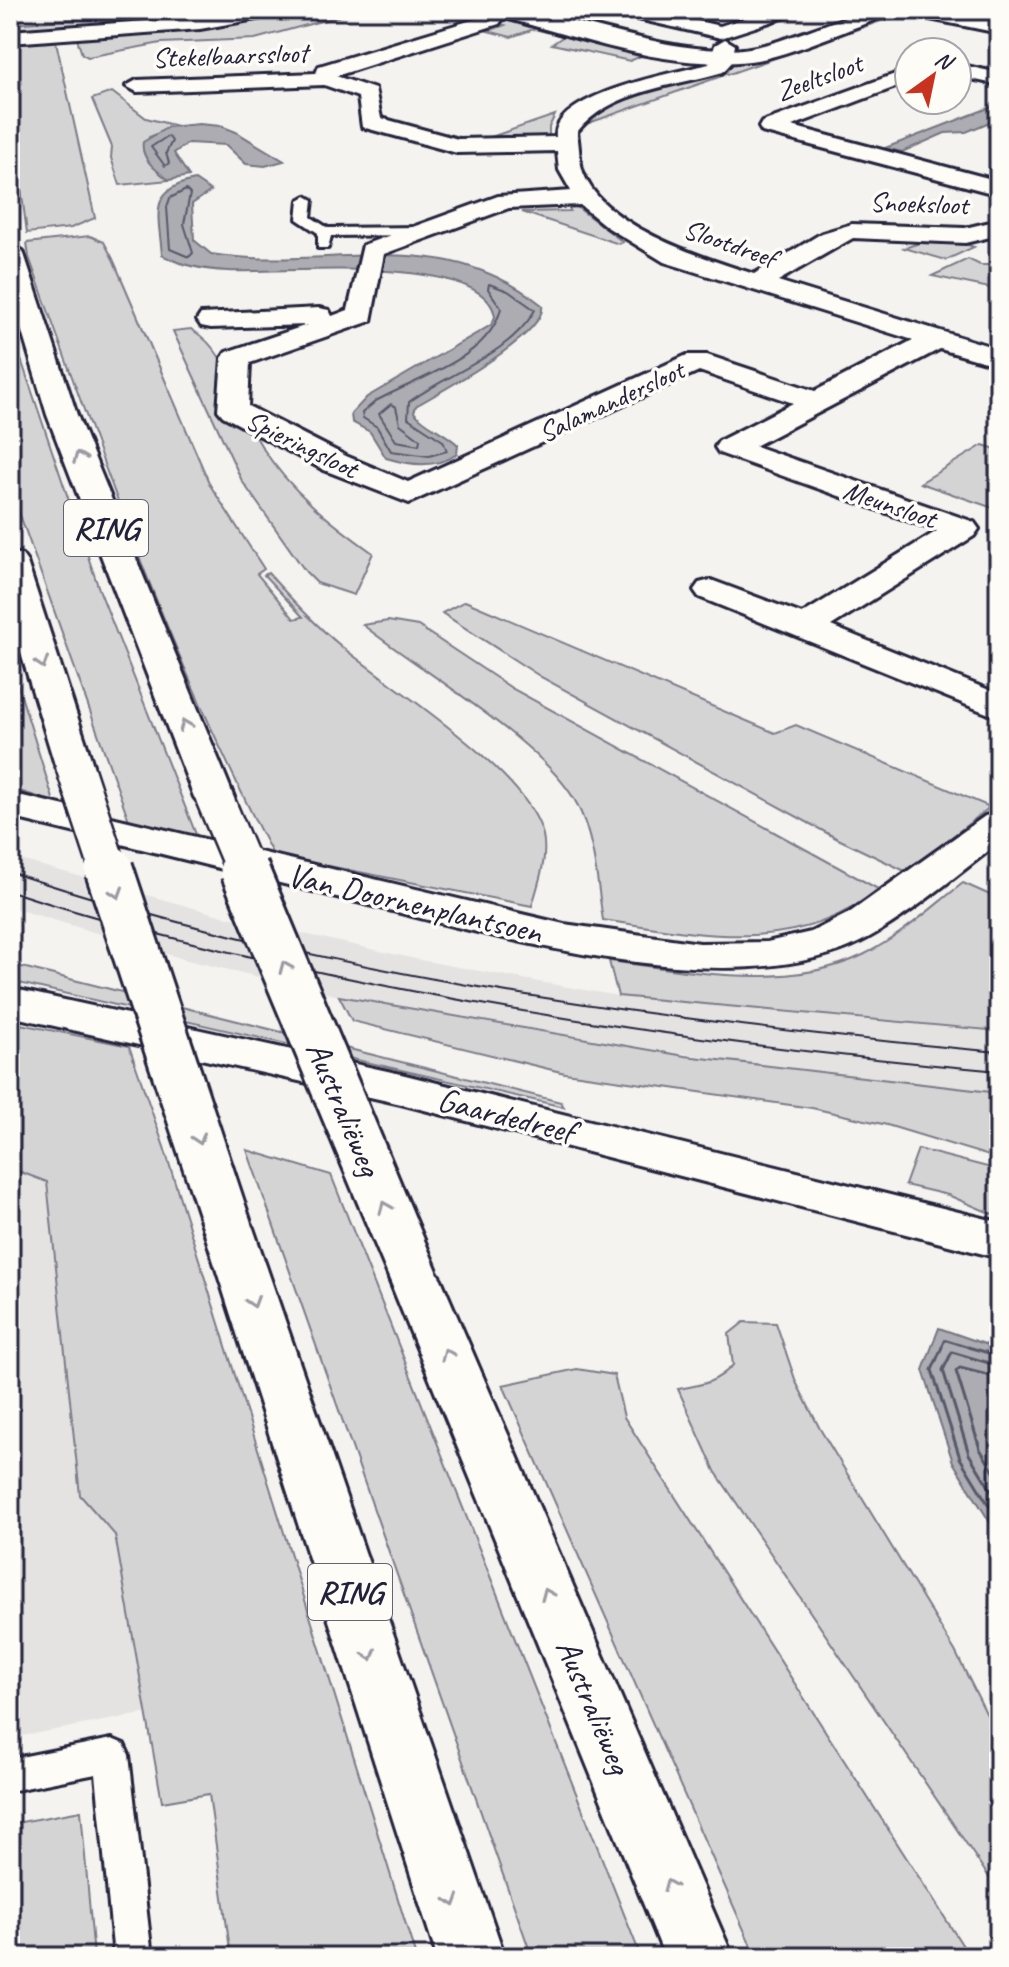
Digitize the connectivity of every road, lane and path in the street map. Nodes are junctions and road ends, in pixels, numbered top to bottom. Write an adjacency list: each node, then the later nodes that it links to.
1 (151, 10): 10 (street)
2 (273, 10): 10 (street)
3 (553, 10): 13 (street)
4 (623, 10): 13 (street)
5 (788, 10): 13 (street)
6 (848, 10): 13 (street)
7 (884, 10): 13 (street)
8 (915, 10): 11 (street)
9 (495, 15): 13 (street); 15 (street, Stekelbaarssloot)
10 (84, 24): 12 (street)
11 (999, 27)
12 (19, 28)
13 (711, 48): 19 (street); 19 (street)
14 (973, 73): 16 (street)
15 (326, 79): 18 (street, Stekelbaarssloot); 22 (street, Stekelbaarssloot)
16 (999, 79)
17 (893, 81): 20 (street, Zeeltsloot)
18 (137, 86)
19 (619, 95): 22 (street)
20 (770, 127): 21 (street); 23 (street, Zeeltsloot)
21 (746, 136)
22 (567, 144): 25 (street, Slootdreef)
23 (883, 157): 24 (street, Snoeksloot)
24 (999, 188)
25 (586, 198): 28 (street); 30 (street, Slootdreef)
26 (306, 200): 28 (lane)
27 (999, 227): 30 (street, Snoeksloot)
28 (423, 231): 31 (street)
29 (10, 253): 48 (street, Australiëweg / RING, one-way to 29, bridge)
30 (755, 284): 33 (street, Slootdreef)
31 (361, 315): 32 (street); 36 (street, Spieringsloot)
32 (211, 320)
33 (937, 339): 34 (street, Slootdreef); 35 (street)
34 (999, 358)
35 (819, 402): 36 (street, Salamandersloot); 39 (street, Meunsloot)
36 (409, 494)
37 (10, 562): 47 (street, RING, one-way to 47, bridge)
38 (711, 590): 39 (street)
39 (804, 628): 40 (street)
40 (999, 707)
41 (10, 805): 42 (street, Van Doornenplantsoen)
42 (999, 824)
43 (10, 1002): 44 (street, Gaardedreef)
44 (999, 1240)
45 (10, 1775): 46 (lane)
46 (133, 1957)
47 (471, 1957)
48 (699, 1957)

